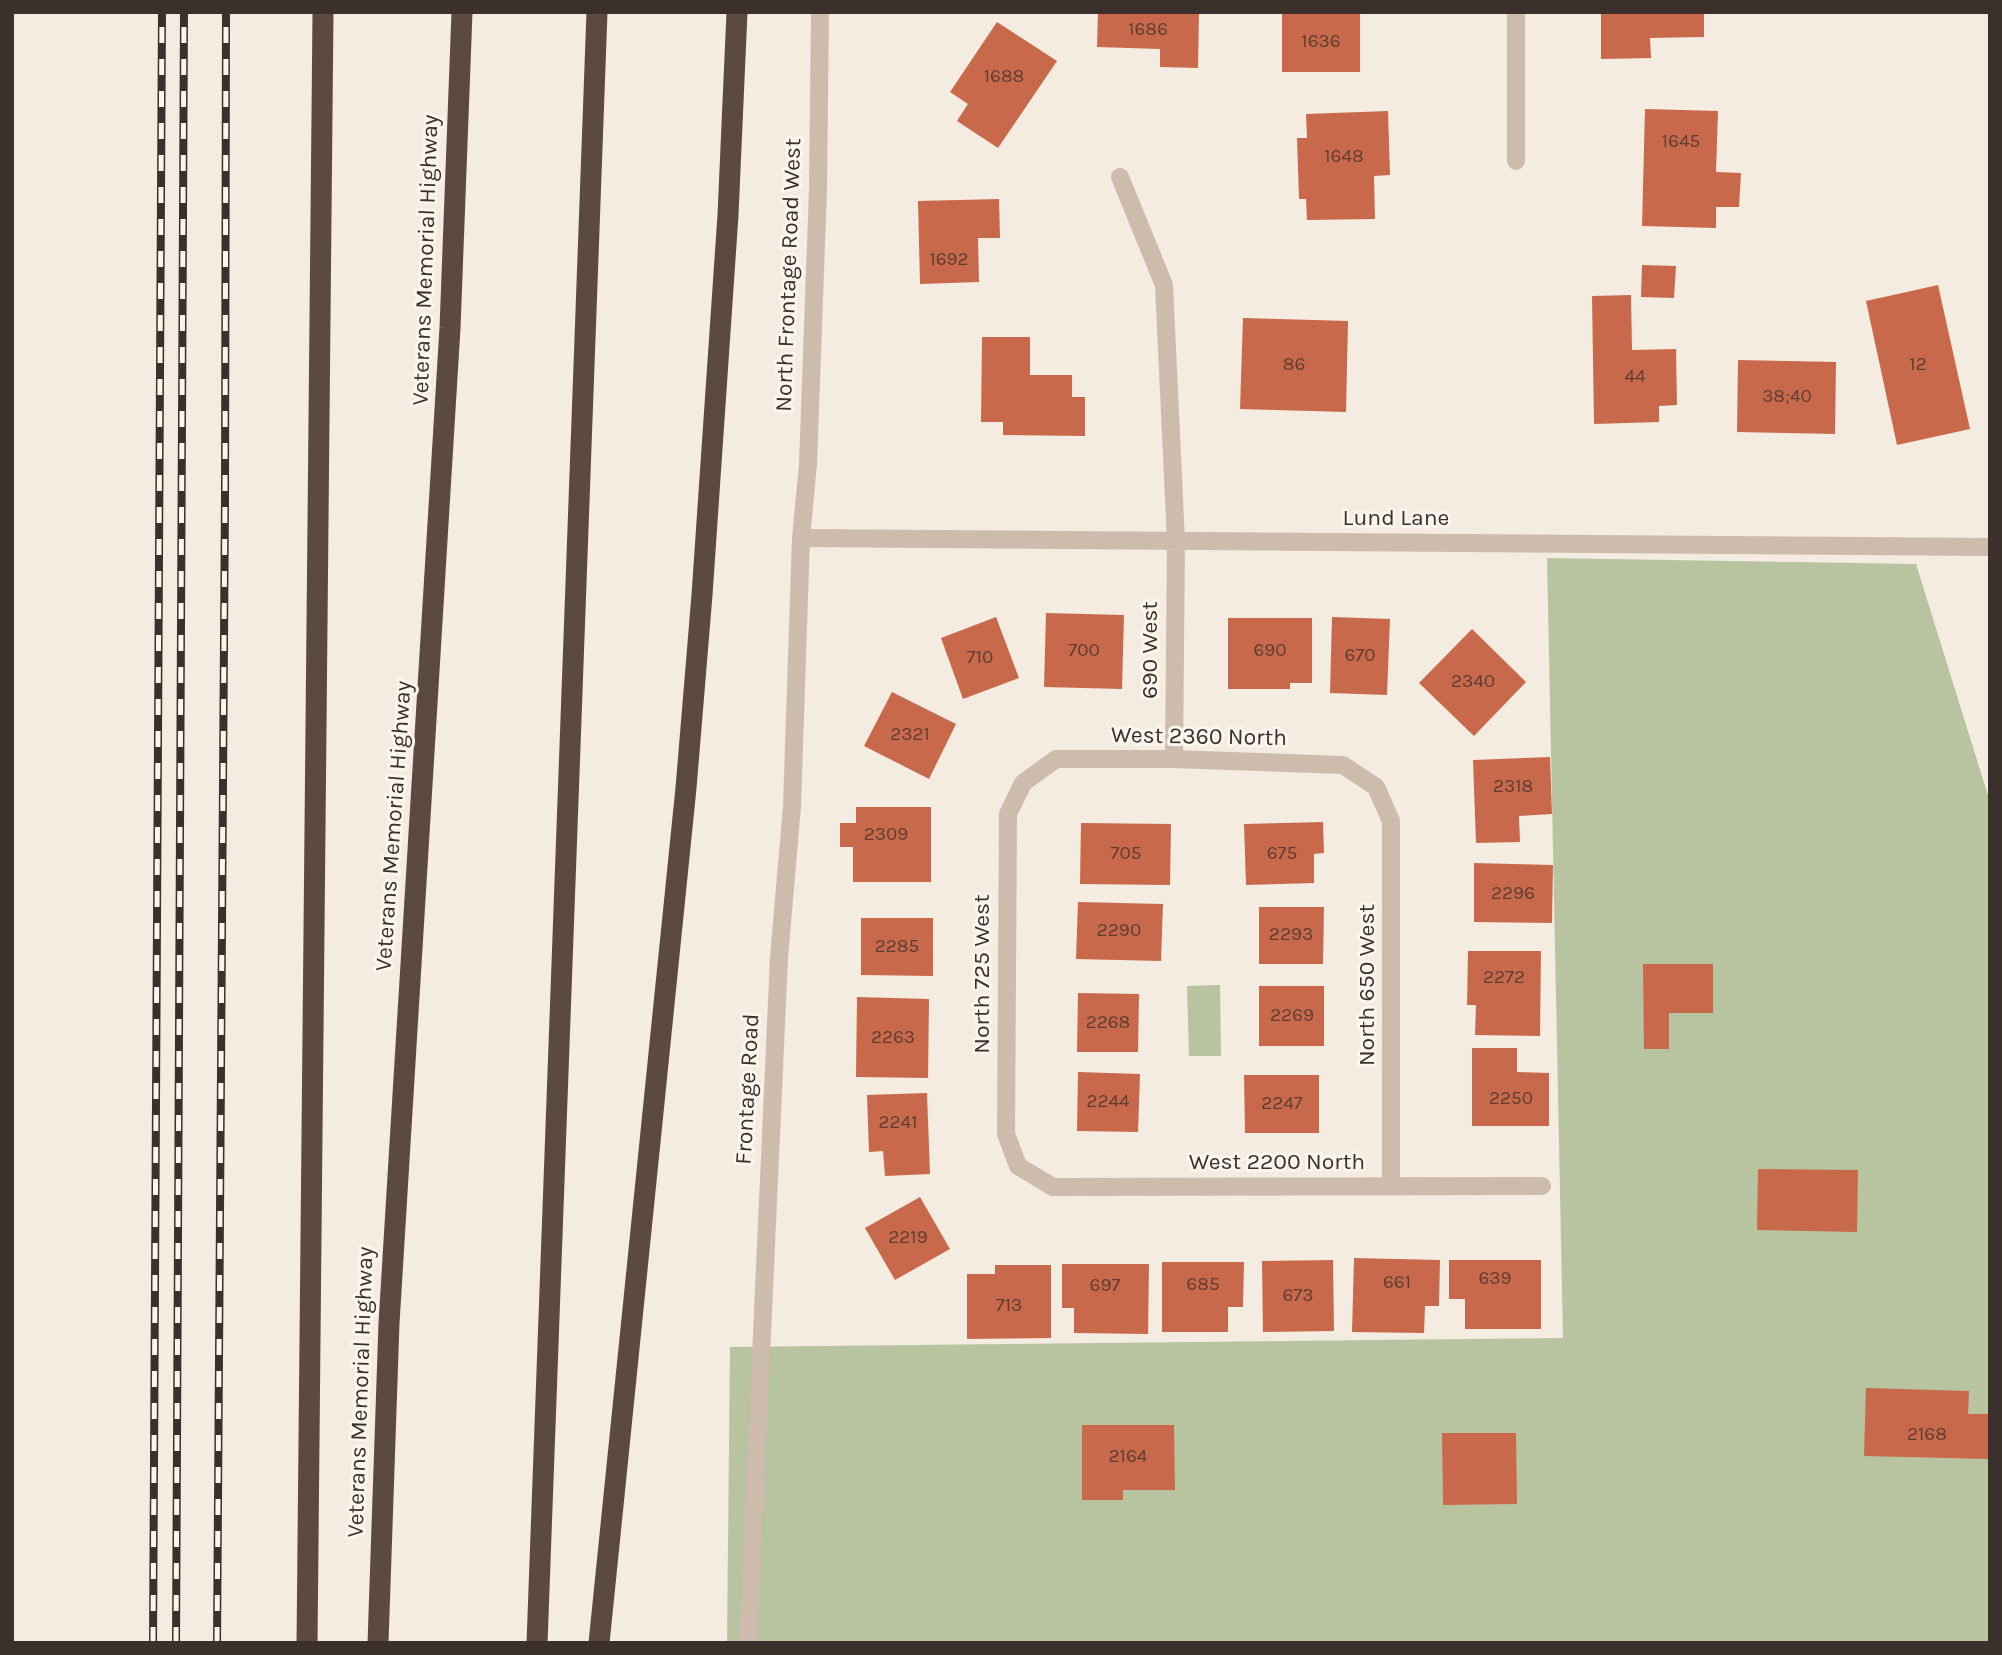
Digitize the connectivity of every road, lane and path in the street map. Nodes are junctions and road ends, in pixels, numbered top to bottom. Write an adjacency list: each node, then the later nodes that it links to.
1 (323, 12): 18 (highway)
2 (462, 12): 19 (highway, Veterans Memorial Highway)
3 (597, 12): 20 (highway)
4 (737, 12): 21 (highway)
5 (820, 12): 9 (street, North Frontage Road West)
6 (1516, 12): 7 (street)
7 (1516, 161)
8 (1120, 177): 10 (street, 690 West)
9 (801, 538): 10 (street, Lund Lane); 22 (street, Frontage Road)
10 (1176, 541): 11 (street, Lund Lane); 12 (street, 690 West)
11 (1990, 547)
12 (1174, 760): 13 (street, West 2360 North); 14 (street, West 2360 North)
13 (1023, 783): 15 (street, North 725 West)
14 (1376, 787): 16 (street, North 650 West)
15 (1018, 1166): 16 (street, West 2200 North)
16 (1391, 1186): 17 (street, West 2200 North)
17 (1542, 1186)
18 (307, 1643)
19 (378, 1643)
20 (537, 1643)
21 (599, 1643)
22 (748, 1643)

